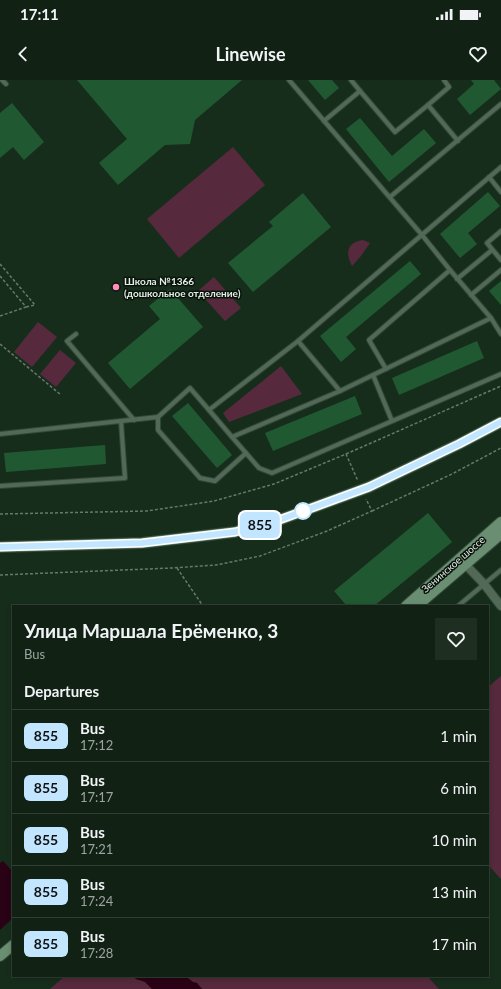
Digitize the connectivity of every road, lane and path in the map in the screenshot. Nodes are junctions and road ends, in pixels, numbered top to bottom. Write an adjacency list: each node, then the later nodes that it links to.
1 (2, 80): 5 (lane)
2 (289, 80): 9 (lane)
3 (351, 80): 6 (lane)
4 (444, 80): 8 (lane)
5 (6, 84)
6 (360, 91): 8 (lane); 9 (lane)
7 (501, 104): 10 (lane)
8 (428, 105): 10 (lane)
9 (324, 121): 14 (lane)
10 (458, 141): 14 (lane)
11 (501, 167): 12 (lane)
12 (489, 177): 13 (lane); 16 (lane)
13 (501, 192)
14 (390, 197): 16 (lane)
15 (501, 231): 17 (lane)
16 (422, 234): 20 (lane); 30 (lane)
17 (492, 250): 18 (lane); 23 (lane)
18 (501, 260)
19 (0, 264): 25 (path)
20 (450, 270): 23 (lane); 32 (lane)
21 (501, 270): 24 (lane)
22 (0, 276): 25 (path)
23 (457, 279): 24 (lane)
24 (471, 295): 27 (lane)
25 (26, 307): 26 (path)
26 (0, 316)
27 (490, 318): 29 (lane); 32 (lane)
28 (76, 334): 40 (lane)
29 (501, 334)
30 (298, 341): 36 (lane); 38 (lane)
31 (0, 344): 37 (path)
32 (386, 369): 34 (lane)
33 (501, 374): 42 (lane)
34 (373, 375): 36 (lane); 42 (lane)
35 (501, 386): 48 (path)
36 (340, 391): 45 (lane)
37 (61, 395)
38 (209, 410): 39 (lane); 45 (lane)
39 (158, 417): 40 (lane); 47 (lane)
40 (134, 420): 41 (lane)
41 (121, 421): 44 (lane); 49 (lane)
42 (392, 421): 47 (lane)
43 (501, 422): 50 (street)
44 (0, 434)
45 (232, 436): 47 (lane)
46 (501, 448): 51 (path)
47 (246, 453)
48 (346, 454): 50 (path); 52 (path)
49 (0, 486)
50 (362, 490): 51 (path); 55 (street)
51 (372, 511): 57 (path)
52 (0, 514)
53 (501, 522): 62 (street, Зенинское шоссе)
54 (501, 534): 56 (street, Зенинское шоссе)
55 (0, 546)
56 (466, 565): 60 (street); 63 (street, Зенинское шоссе)
57 (177, 568): 59 (path); 61 (path)
58 (501, 570): 60 (lane)
59 (0, 575)
60 (484, 584): 64 (lane); 65 (street)
61 (203, 605)
62 (407, 605)
63 (419, 605)
64 (459, 605)
65 (501, 606)
66 (12, 946): 67 (street)
67 (0, 956)

